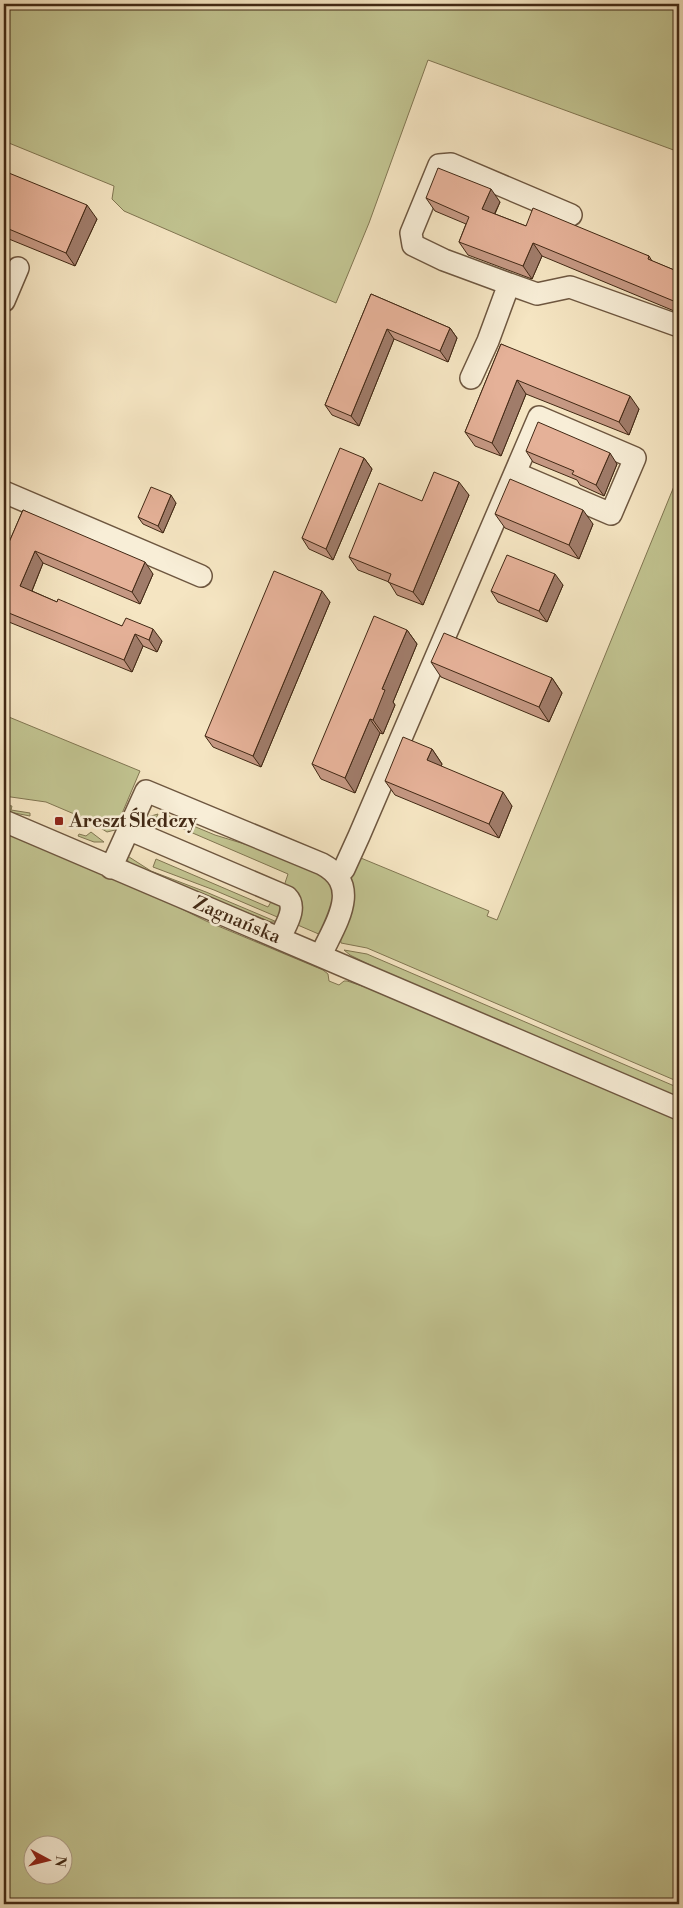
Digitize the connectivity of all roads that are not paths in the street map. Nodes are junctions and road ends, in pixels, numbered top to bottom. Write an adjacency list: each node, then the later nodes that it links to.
1 (571, 215): 3 (street)
2 (18, 268): 4 (street)
3 (509, 284): 5 (street); 6 (street)
4 (4, 301)
5 (679, 326)
6 (472, 378)
7 (515, 473): 7 (street); 13 (street)
8 (4, 492): 9 (street)
9 (201, 576)
10 (4, 821): 12 (street, Zagnańska)
11 (128, 829): 12 (street); 13 (street); 14 (street)
12 (111, 868): 14 (street, Zagnańska)
13 (338, 876): 15 (street)
14 (280, 938): 15 (street, Zagnańska)
15 (321, 955): 16 (street, Zagnańska)
16 (679, 1109)

